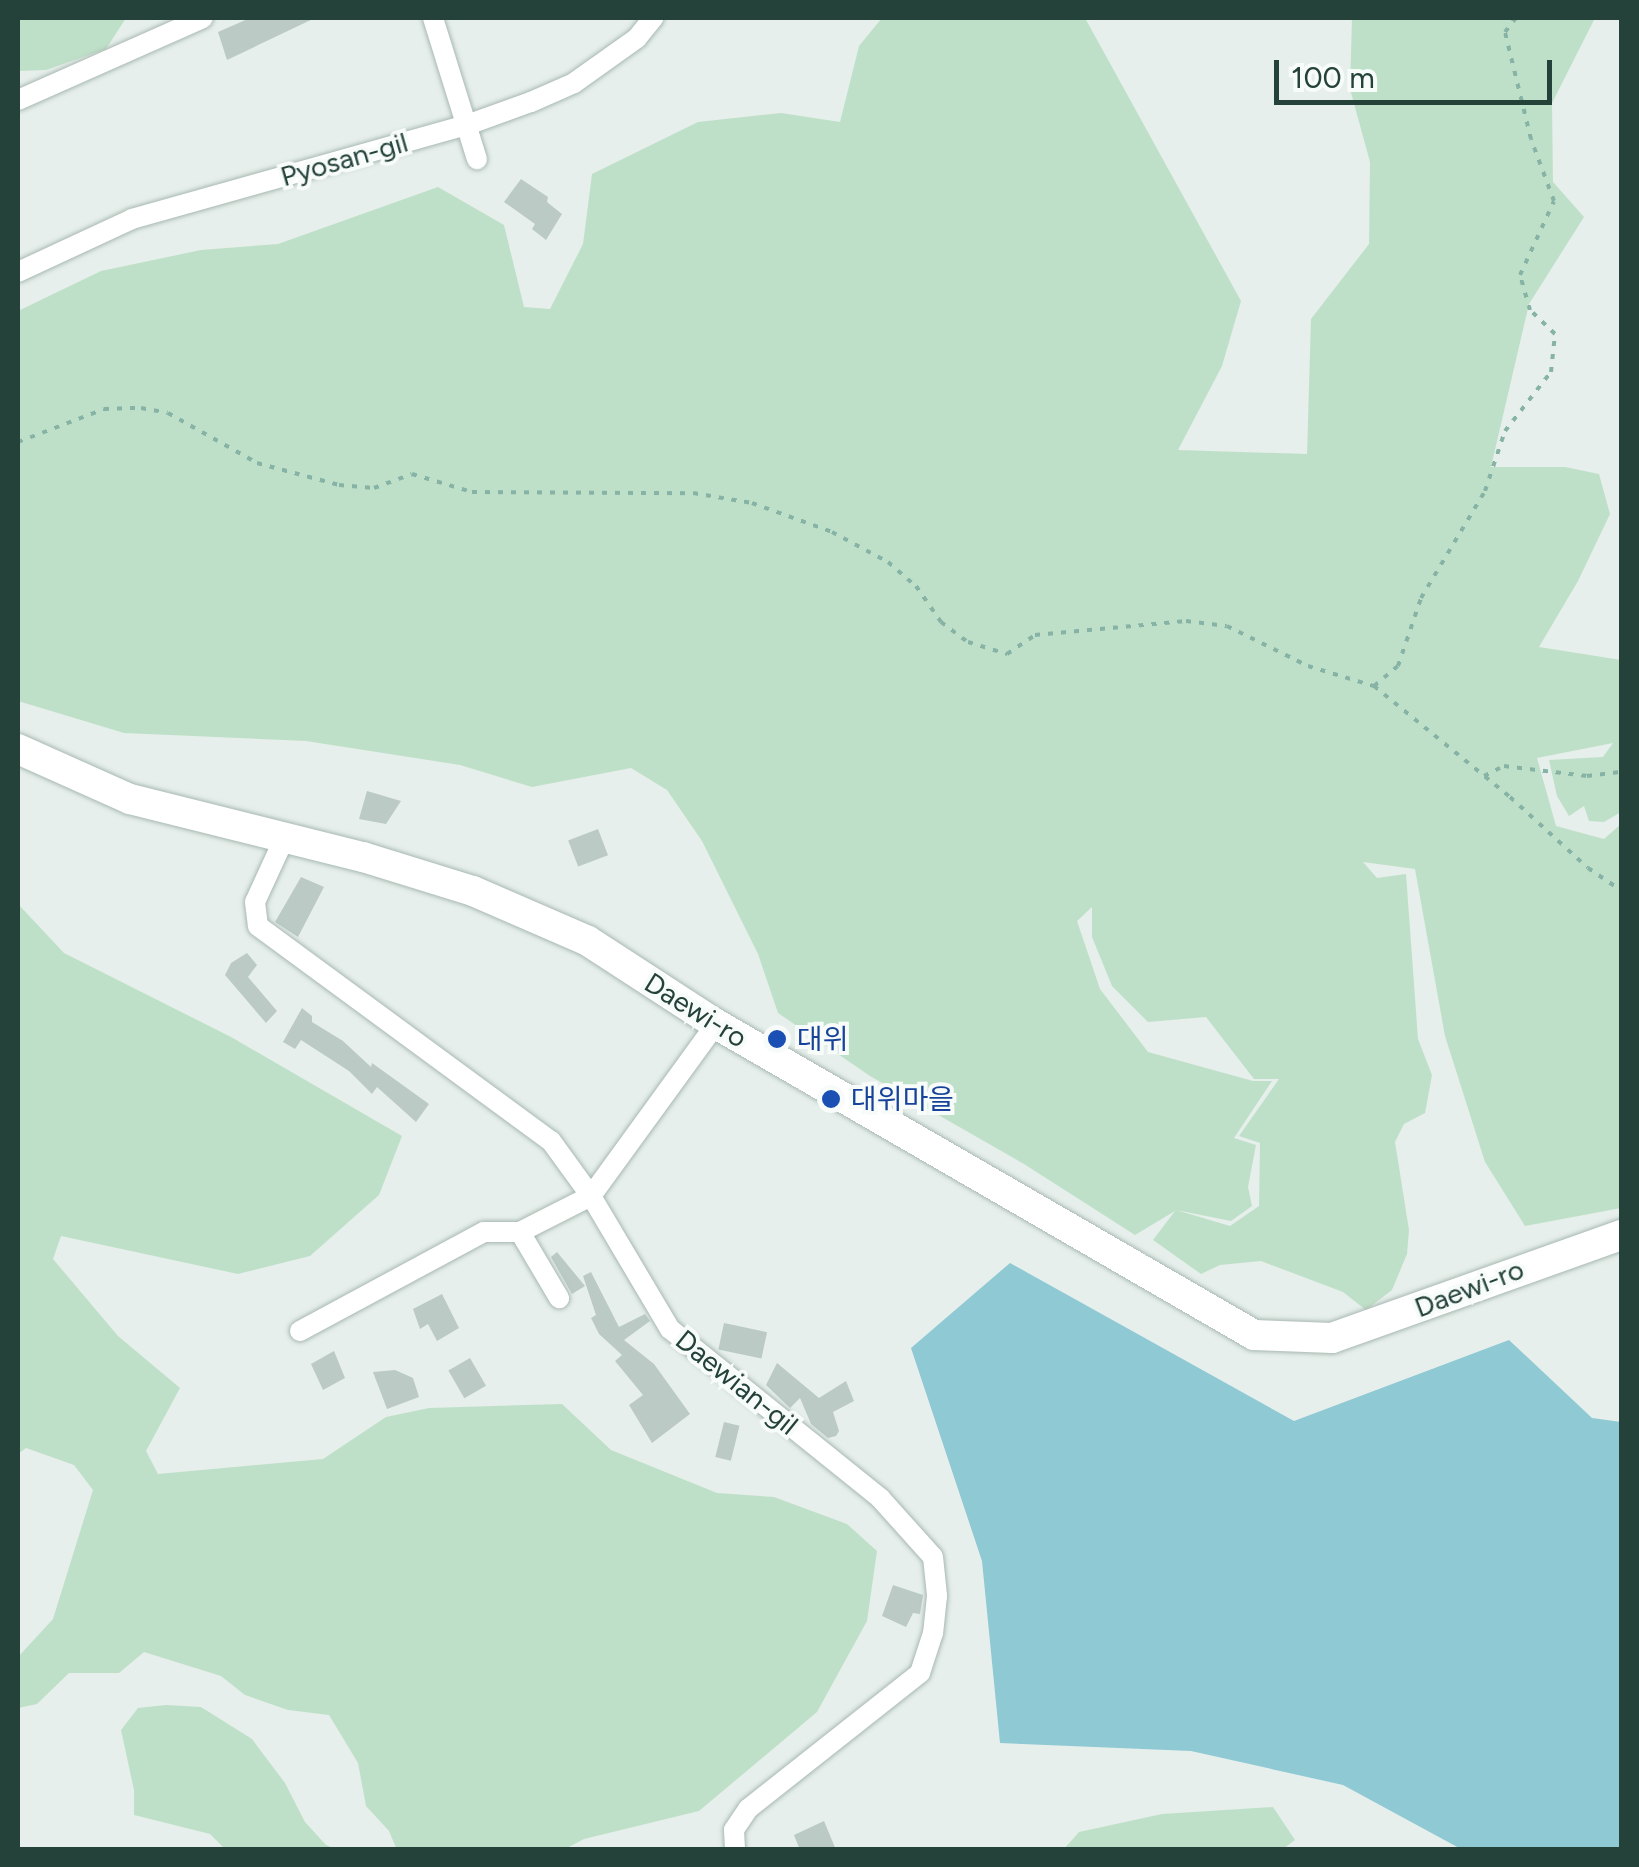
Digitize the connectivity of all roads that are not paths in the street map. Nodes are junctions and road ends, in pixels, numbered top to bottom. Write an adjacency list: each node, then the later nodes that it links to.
1 (204, 18): 4 (street)
2 (433, 18): 5 (street)
3 (652, 18): 5 (street, Pyosan-gil)
4 (18, 100)
5 (466, 125): 6 (street); 7 (street, Pyosan-gil)
6 (477, 158)
7 (18, 272)
8 (18, 749): 9 (main road, Daewi-ro)
9 (284, 839): 10 (main road, Daewi-ro); 11 (street, Daewian-gil)
10 (716, 1024): 11 (street); 13 (main road, Daewi-ro)
11 (591, 1196): 12 (street); 16 (street, Daewian-gil)
12 (520, 1232): 14 (street); 15 (street)
13 (1622, 1235)
14 (559, 1298)
15 (300, 1332)
16 (735, 1850)

